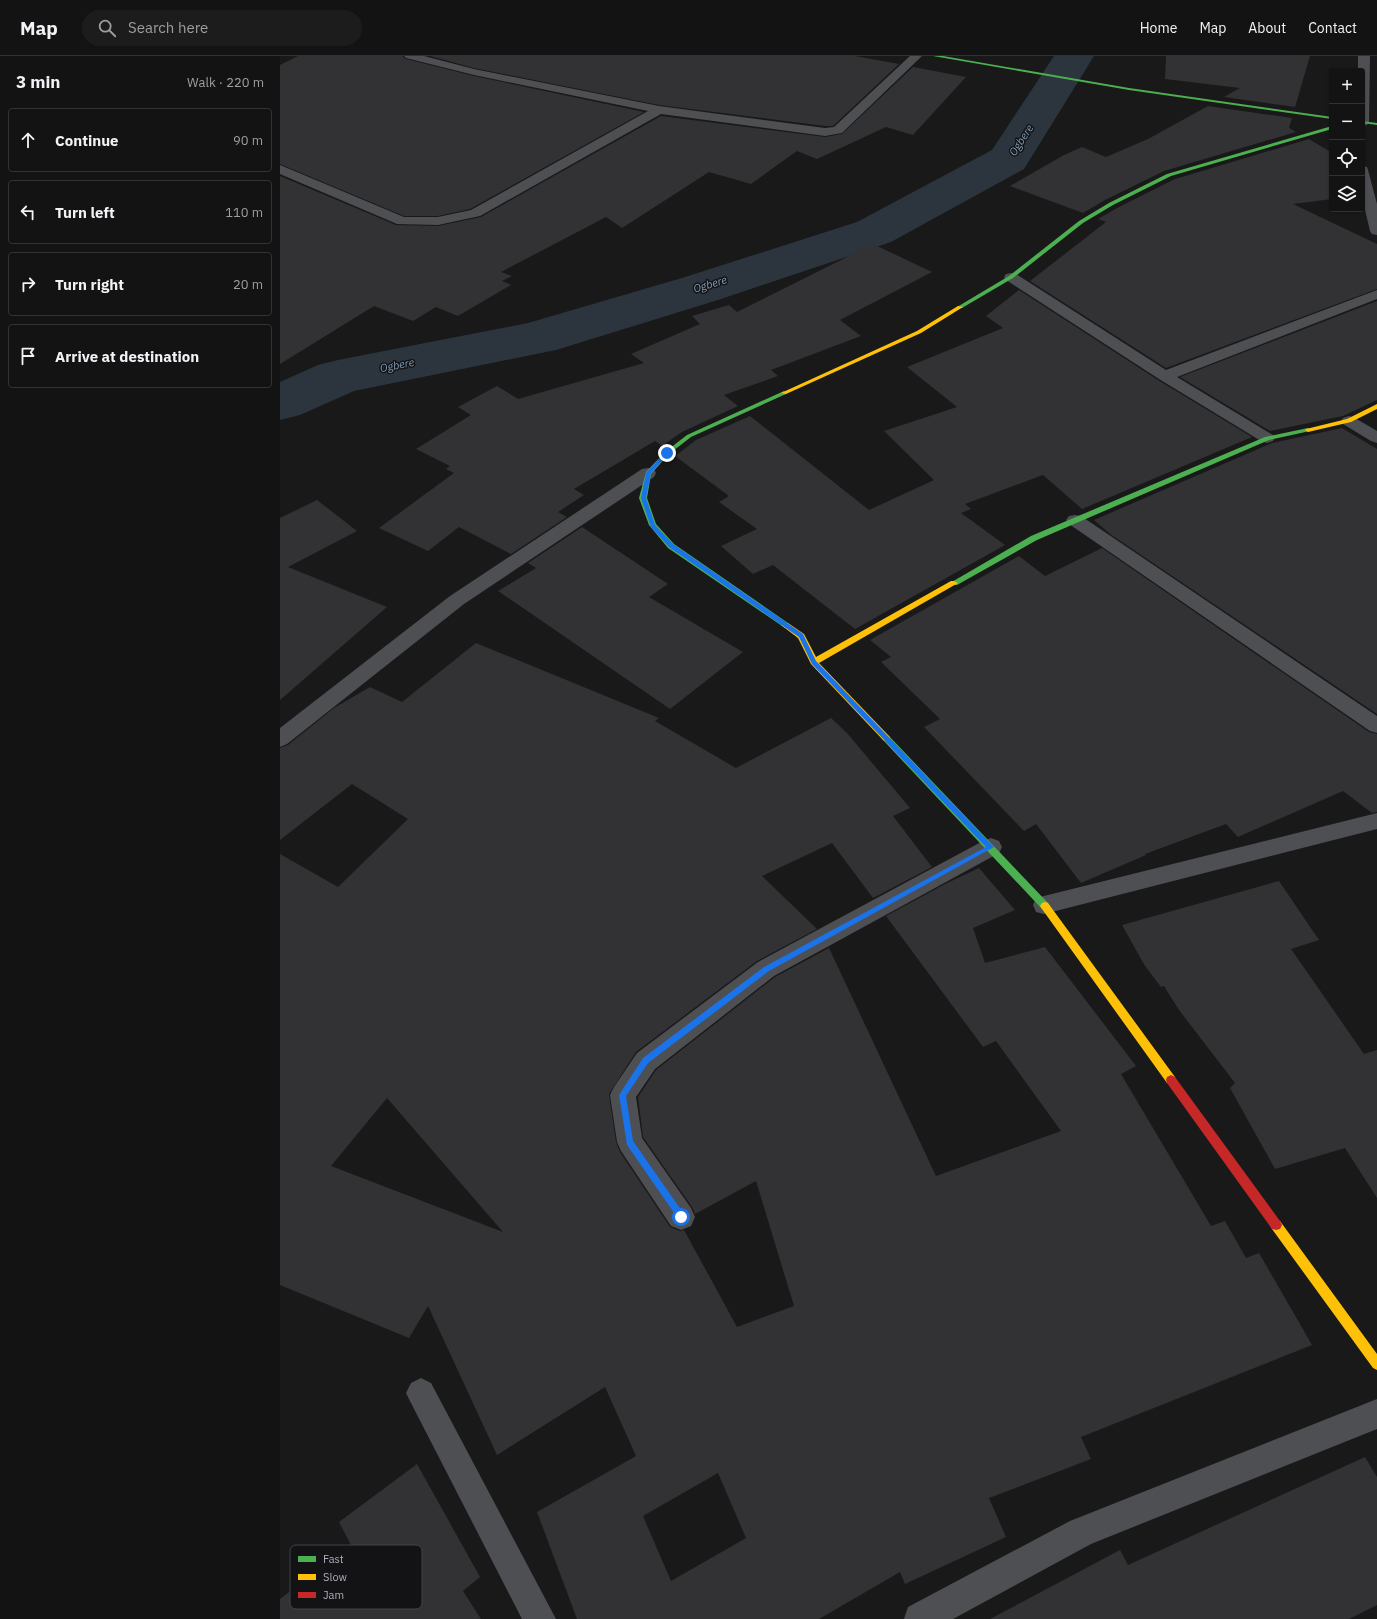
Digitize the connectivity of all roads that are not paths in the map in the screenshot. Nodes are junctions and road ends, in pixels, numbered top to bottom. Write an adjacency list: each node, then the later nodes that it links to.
1 (410, 56): 6 (street)
2 (916, 56): 6 (street)
3 (935, 56): 7 (street)
4 (1364, 56): 5 (street)
5 (1363, 104)
6 (659, 110): 11 (street)
7 (1329, 118)
8 (1365, 122): 9 (street)
9 (1377, 124)
10 (1329, 128): 14 (street)
11 (280, 169)
12 (1363, 176): 13 (street)
13 (1377, 231)
14 (1011, 277): 16 (street); 21 (street)
15 (1377, 294): 16 (street)
16 (1165, 376): 19 (street)
17 (1377, 406): 18 (street)
18 (1349, 421): 19 (street); 20 (street)
19 (1267, 438): 22 (street)
20 (1377, 438)
21 (648, 473): 23 (street); 25 (street)
22 (1075, 520): 23 (street); 24 (street)
23 (814, 662): 27 (street)
24 (1377, 726)
25 (280, 740)
26 (1377, 821): 28 (street)
27 (991, 847): 28 (street); 29 (street)
28 (1044, 905): 30 (street)
29 (681, 1217)
30 (1377, 1364)
31 (421, 1393): 33 (street)
32 (1377, 1414): 34 (street)
33 (540, 1619)
34 (920, 1619)

